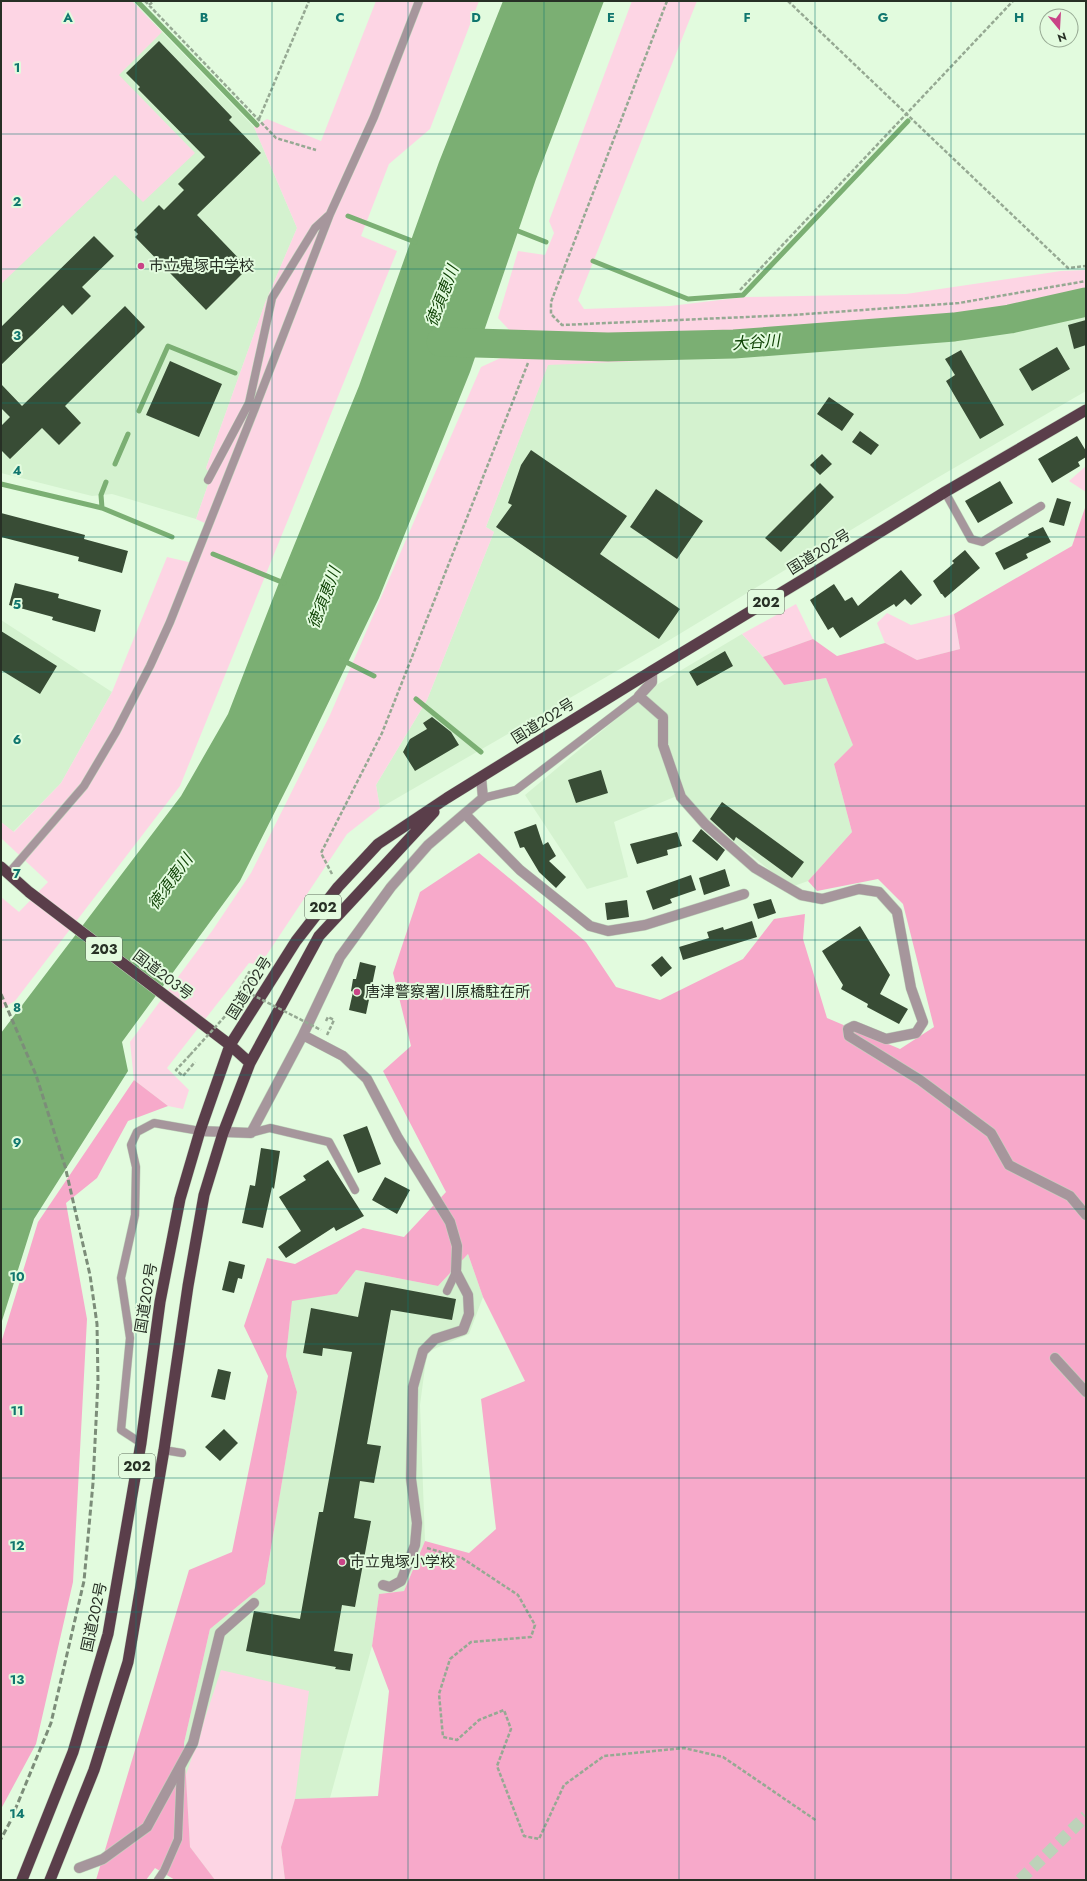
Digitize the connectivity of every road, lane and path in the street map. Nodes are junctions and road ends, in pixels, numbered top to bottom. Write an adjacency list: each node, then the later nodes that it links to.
1 (145, 1): 8 (path)
2 (154, 1): 8 (path)
3 (309, 1): 10 (path)
4 (419, 1): 12 (lane)
5 (667, 1): 14 (path)
6 (788, 1): 9 (path)
7 (1012, 1): 9 (path)
8 (149, 5): 10 (path)
9 (906, 114): 13 (path); 15 (path)
10 (259, 119): 11 (path)
11 (316, 150)
12 (330, 214): 17 (lane); 17 (lane)
13 (1086, 266)
14 (1086, 281)
15 (740, 290)
16 (528, 363): 29 (path)
17 (252, 406): 19 (lane); 28 (lane)
18 (1086, 410): 20 (highway, 国道202号 / 202)
19 (208, 480)
20 (945, 492): 21 (lane); 22 (highway, 国道202号 / 202)
21 (1041, 506)
22 (652, 671): 23 (street); 24 (highway, 国道202号 / 202)
23 (639, 696): 26 (lane); 42 (street)
24 (481, 777): 25 (highway, 国道202号 / 202); 26 (street)
25 (447, 798): 29 (highway, 国道202号 / 202); 37 (highway, 国道202号 / 202)
26 (483, 798): 27 (street)
27 (465, 814): 30 (street); 33 (street)
28 (5, 871): 35 (highway, 国道203号 / 203)
29 (338, 887): 35 (highway, 国道202号 / 202)
30 (744, 894)
31 (246, 992): 32 (path); 34 (path, bridge); 36 (path, bridge)
32 (237, 995)
33 (303, 1035): 40 (street); 43 (street)
34 (326, 1035)
35 (230, 1045): 37 (highway, 国道203号 / 203); 38 (highway, 国道202号 / 202)
36 (195, 1062)
37 (250, 1062): 39 (highway, 国道202号 / 202)
38 (200, 1131): 39 (street); 47 (highway, 国道202号 / 202); 47 (lane)
39 (223, 1133): 40 (street); 48 (highway, 国道202号 / 202)
40 (251, 1133): 41 (lane)
41 (355, 1190)
42 (1086, 1215)
43 (456, 1272): 44 (lane); 50 (street)
44 (446, 1290)
45 (1055, 1358): 46 (street)
46 (1086, 1392)
47 (141, 1443): 56 (highway, 国道202号 / 202)
48 (164, 1450): 49 (lane); 57 (highway, 国道202号 / 202)
49 (182, 1453)
50 (415, 1545): 51 (street); 54 (path)
51 (383, 1585)
52 (254, 1602): 53 (street)
53 (181, 1767): 55 (street); 58 (lane)
54 (817, 1821)
55 (78, 1868)
56 (22, 1880)
57 (50, 1880)
58 (158, 1880)

